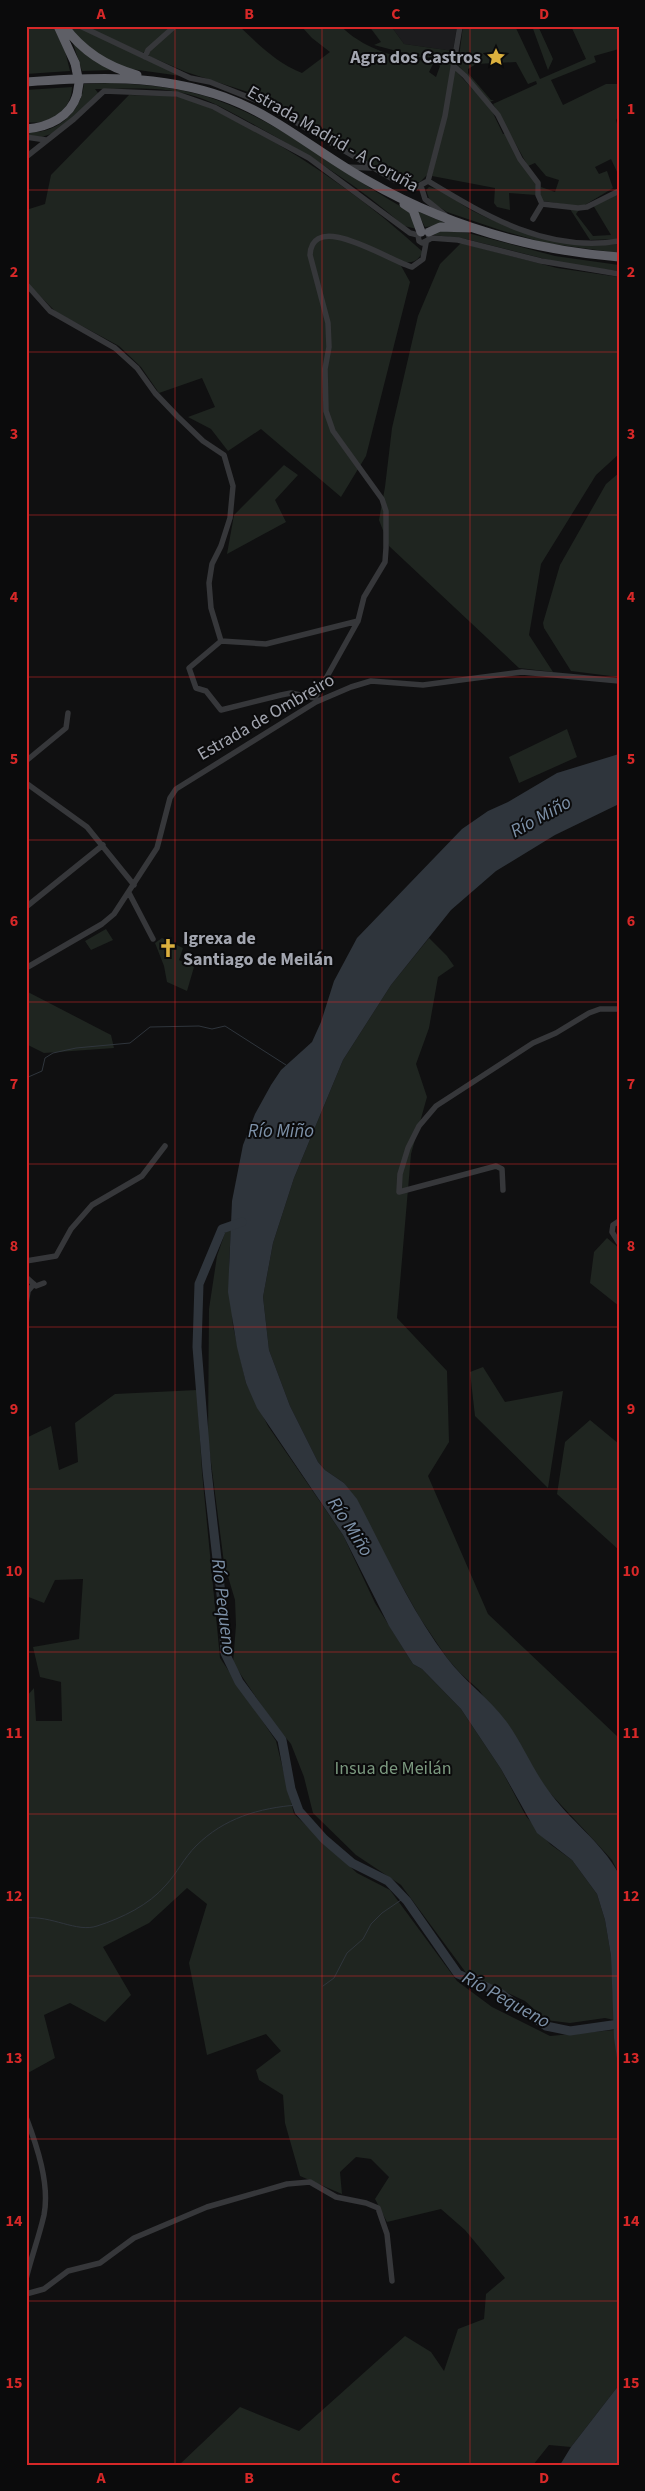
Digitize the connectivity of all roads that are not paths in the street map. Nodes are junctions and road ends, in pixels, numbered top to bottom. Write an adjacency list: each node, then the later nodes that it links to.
1 (58, 26): 12 (highway, bridge)
2 (64, 26): 9 (highway)
3 (80, 26): 6 (street)
4 (175, 26): 6 (street)
5 (460, 26): 7 (street)
6 (144, 57): 17 (street)
7 (454, 66): 18 (street); 22 (street)
8 (69, 79): 9 (highway, Estrada Madrid - A Coruña); 10 (highway, Estrada Madrid - A Coruña); 11 (highway)
9 (150, 79): 16 (highway, Estrada Madrid - A Coruña)
10 (26, 82)
11 (26, 86)
12 (29, 128)
13 (26, 137): 14 (street)
14 (46, 140): 15 (street); 26 (street)
15 (26, 157)
16 (346, 167): 17 (street); 21 (highway, Estrada Madrid - A Coruña)
17 (373, 168): 19 (street)
18 (428, 181): 19 (street); 27 (street)
19 (421, 186): 23 (street)
20 (619, 191): 22 (street)
21 (388, 192): 23 (highway, Estrada Madrid - A Coruña); 26 (highway)
22 (542, 204): 24 (street)
23 (451, 219): 25 (highway, Estrada Madrid - A Coruña)
24 (533, 219)
25 (472, 227): 26 (highway); 29 (highway, Estrada Madrid - A Coruña)
26 (424, 234): 28 (street); 28 (street); 30 (street)
27 (619, 241)
28 (426, 243): 32 (street)
29 (619, 257)
30 (619, 274)
31 (26, 284): 33 (street)
32 (358, 621): 33 (street); 35 (street)
33 (221, 641): 35 (street)
34 (619, 681): 35 (street, Estrada de Ombreiro)
35 (316, 700): 40 (street, Estrada de Ombreiro)
36 (68, 713): 37 (street)
37 (26, 761)
38 (26, 783): 39 (street)
39 (103, 845): 40 (street); 42 (street)
40 (134, 885): 41 (street, Estrada de Ombreiro)
41 (129, 893): 43 (street); 44 (street, Estrada de Ombreiro)
42 (26, 907)
43 (153, 939)
44 (26, 968)
45 (619, 1009): 47 (street)
46 (165, 1146): 50 (street)
47 (503, 1190)
48 (619, 1220): 49 (street)
49 (619, 1243)
50 (26, 1261)
51 (26, 1277): 53 (street)
52 (44, 1283): 53 (street)
53 (34, 1284): 54 (street)
54 (26, 1304)
55 (26, 2117): 56 (street)
56 (26, 2279)
57 (392, 2281): 58 (street)
58 (26, 2294)

